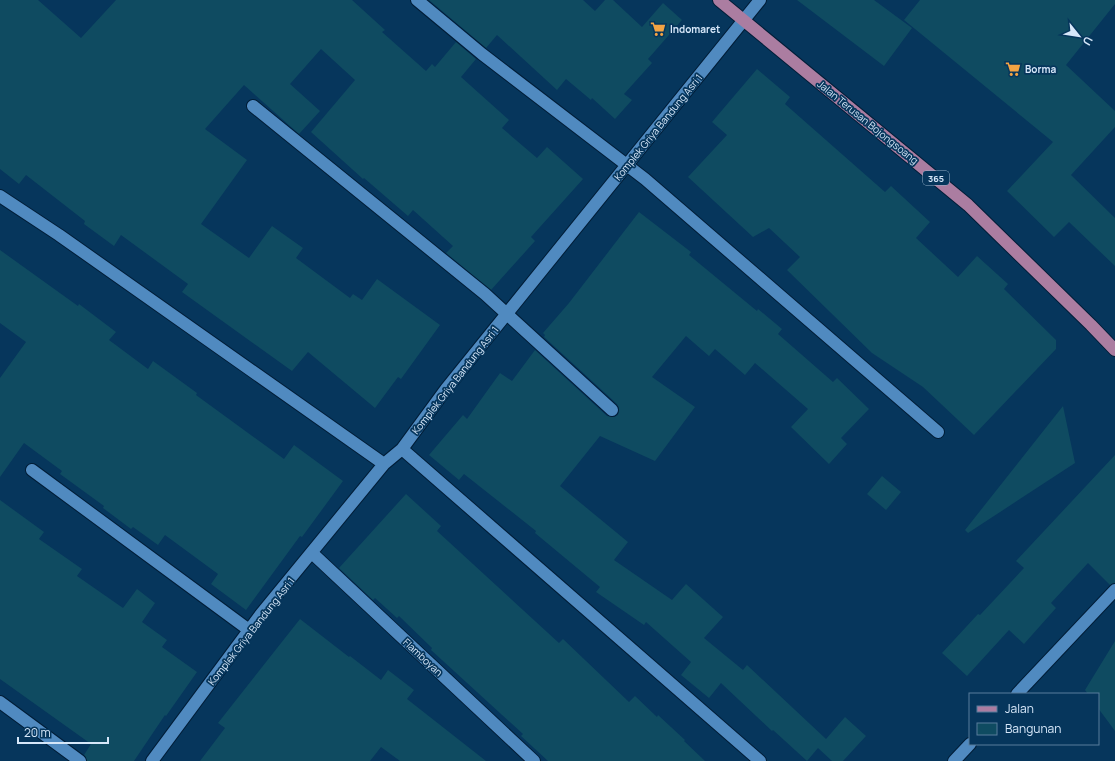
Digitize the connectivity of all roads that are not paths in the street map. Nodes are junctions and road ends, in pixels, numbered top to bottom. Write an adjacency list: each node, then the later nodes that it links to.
1 (417, 0): 6 (street)
2 (719, 0): 4 (main road, Jalan Terusan Bojongsoang / 365)
3 (760, 0): 4 (street, Komplek Griya Bandung Asri 1)
4 (744, 20): 6 (street, Komplek Griya Bandung Asri 1); 9 (main road, Jalan Terusan Bojongsoang / 365)
5 (253, 106): 8 (street)
6 (628, 166): 8 (street, Komplek Griya Bandung Asri 1); 11 (street)
7 (0, 196): 13 (street)
8 (508, 313): 10 (street); 12 (street, Komplek Griya Bandung Asri 1)
9 (1115, 350)
10 (612, 410)
11 (938, 432)
12 (402, 449): 13 (street, Komplek Griya Bandung Asri 1); 24 (street)
13 (384, 464): 15 (street, Komplek Griya Bandung Asri 1)
14 (32, 470): 17 (street)
15 (312, 553): 17 (street, Komplek Griya Bandung Asri 1); 23 (street, Flamboyan)
16 (1115, 590): 18 (street)
17 (250, 630): 22 (street, Komplek Griya Bandung Asri 1)
18 (1018, 693)
19 (0, 702): 21 (street)
20 (969, 745): 25 (street)
21 (80, 761)
22 (152, 761)
23 (534, 761)
24 (760, 761)
25 (954, 761)

